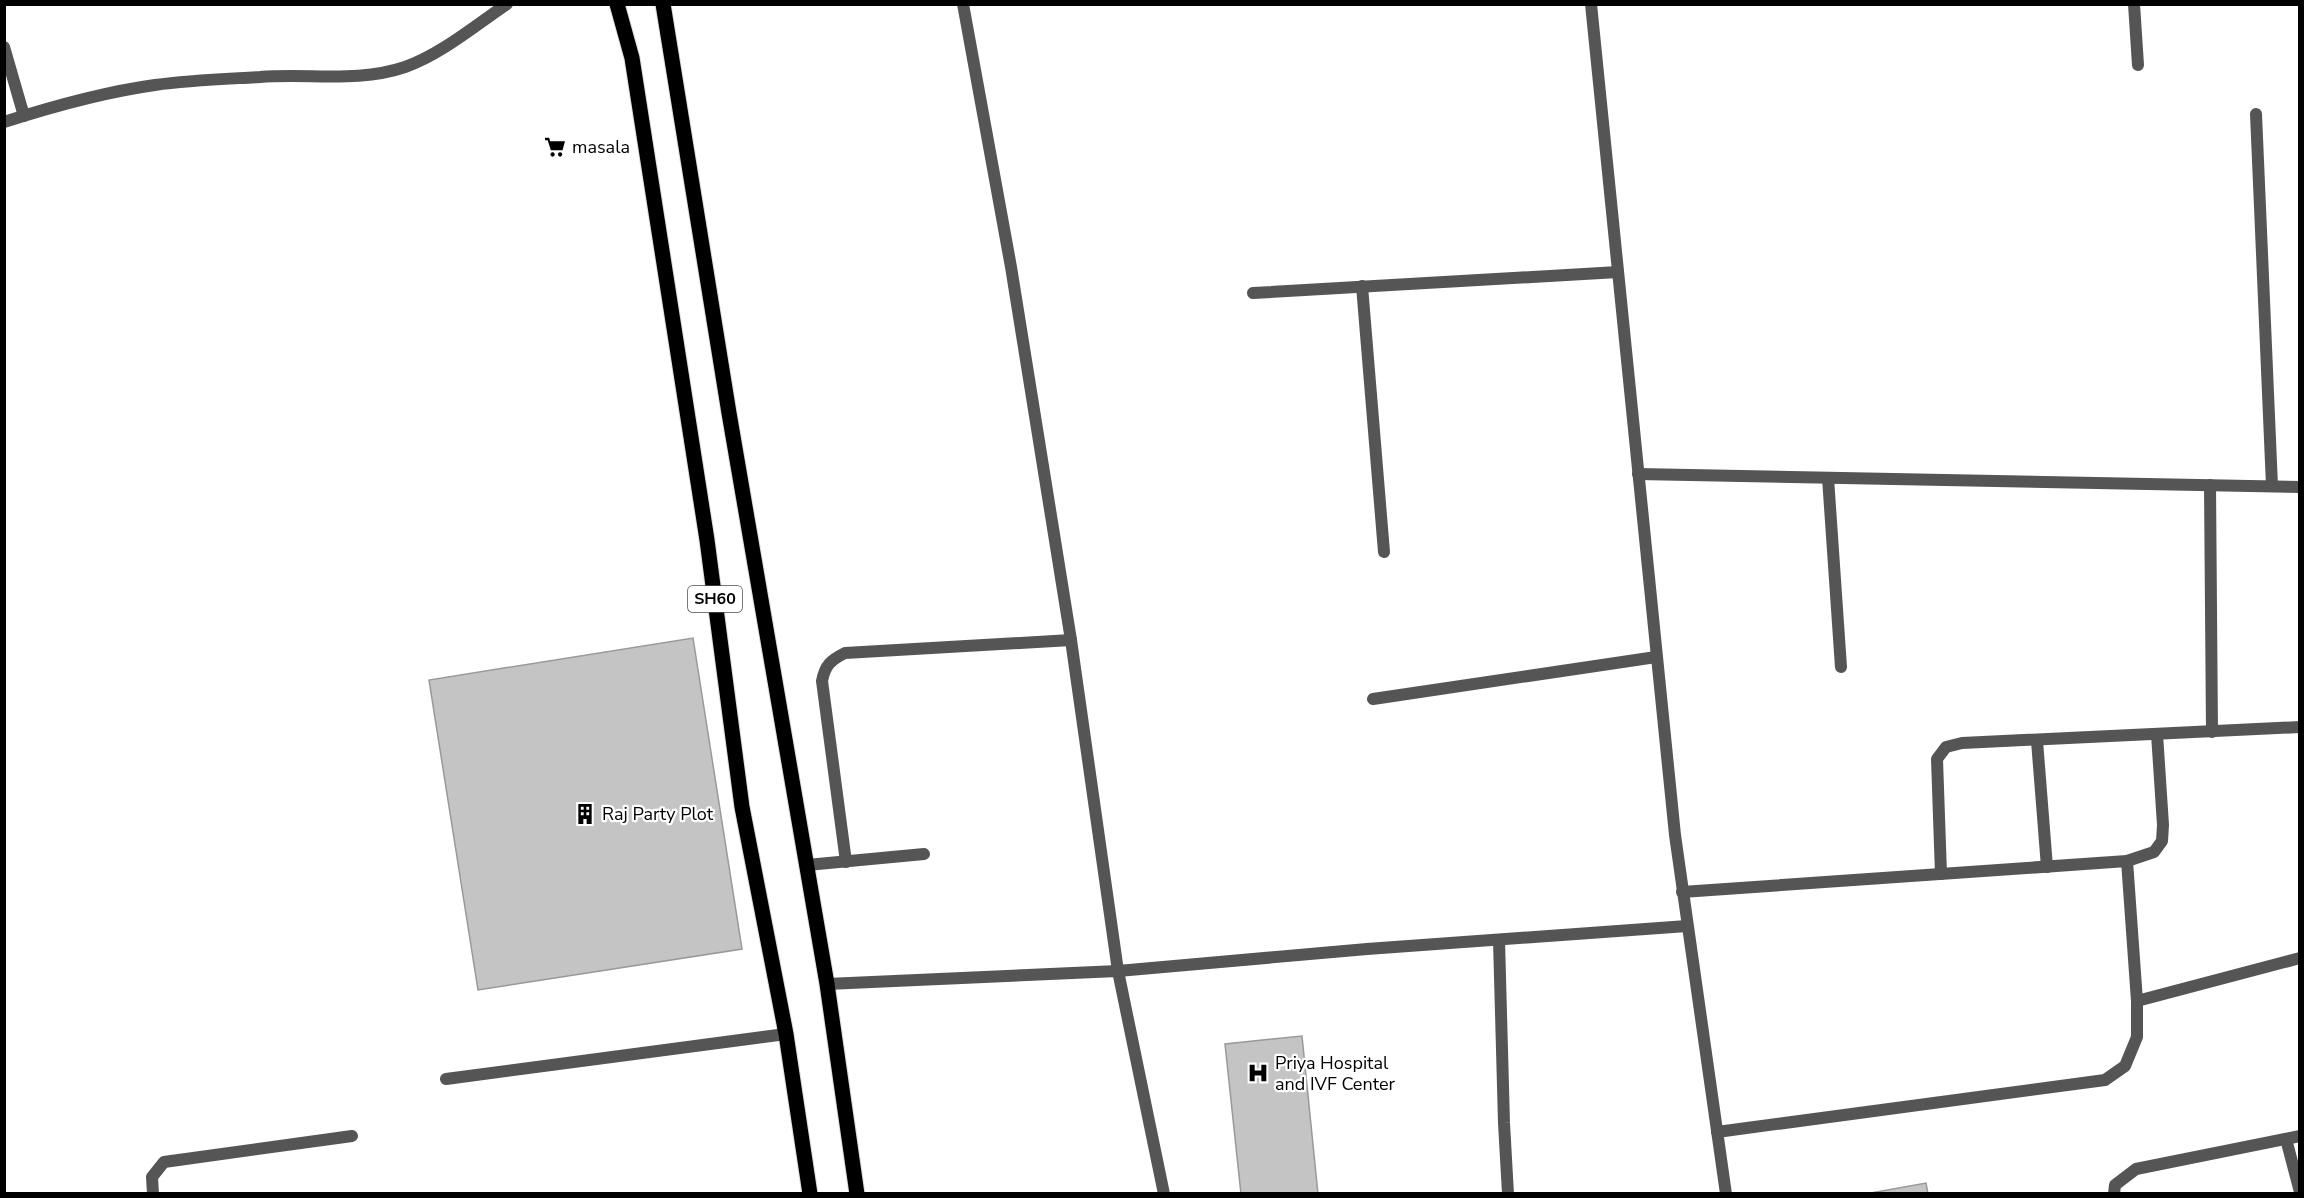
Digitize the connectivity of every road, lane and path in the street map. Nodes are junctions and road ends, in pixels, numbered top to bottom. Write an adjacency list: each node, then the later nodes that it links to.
1 (507, 4): 10 (street)
2 (617, 4): 42 (main road, SH60)
3 (663, 4): 32 (main road, SH60)
4 (963, 4): 21 (street)
5 (1591, 4): 12 (street)
6 (2134, 4): 8 (street)
7 (4, 48): 10 (street)
8 (2138, 65)
9 (2256, 114): 18 (street)
10 (24, 116): 11 (street)
11 (4, 122)
12 (1618, 272): 13 (street); 15 (street)
13 (1362, 286): 14 (street); 20 (street)
14 (1253, 293)
15 (1638, 474): 16 (street); 22 (street)
16 (1828, 478): 17 (street); 23 (street)
17 (2210, 485): 18 (street); 26 (street)
18 (2272, 486): 19 (street)
19 (2300, 487)
20 (1384, 552)
21 (1071, 640): 31 (street); 39 (street)
22 (1656, 657): 24 (street); 35 (street)
23 (1841, 667)
24 (1373, 699)
25 (2300, 727): 26 (street)
26 (2212, 732): 27 (street)
27 (2157, 734): 28 (street); 30 (street)
28 (2037, 741): 33 (street); 34 (street)
29 (924, 854): 31 (street)
30 (2127, 861): 33 (street); 41 (street)
31 (846, 862): 32 (street)
32 (807, 865): 40 (main road, SH60)
33 (2047, 867): 34 (street)
34 (1941, 874): 35 (street)
35 (1682, 891): 36 (street)
36 (1687, 926): 37 (street); 44 (street)
37 (1498, 940): 39 (street); 53 (street)
38 (2300, 958): 41 (street)
39 (1118, 971): 40 (street); 52 (street)
40 (827, 984): 51 (main road, SH60)
41 (2137, 1001): 44 (street)
42 (786, 1034): 43 (street); 50 (main road, SH60)
43 (446, 1079)
44 (1717, 1132): 54 (street)
45 (2300, 1136): 47 (street)
46 (352, 1137): 49 (street)
47 (2286, 1139): 48 (street); 55 (street)
48 (2300, 1192)
49 (153, 1194)
50 (810, 1194)
51 (857, 1194)
52 (1164, 1194)
53 (1508, 1194)
54 (1726, 1194)
55 (2114, 1194)

